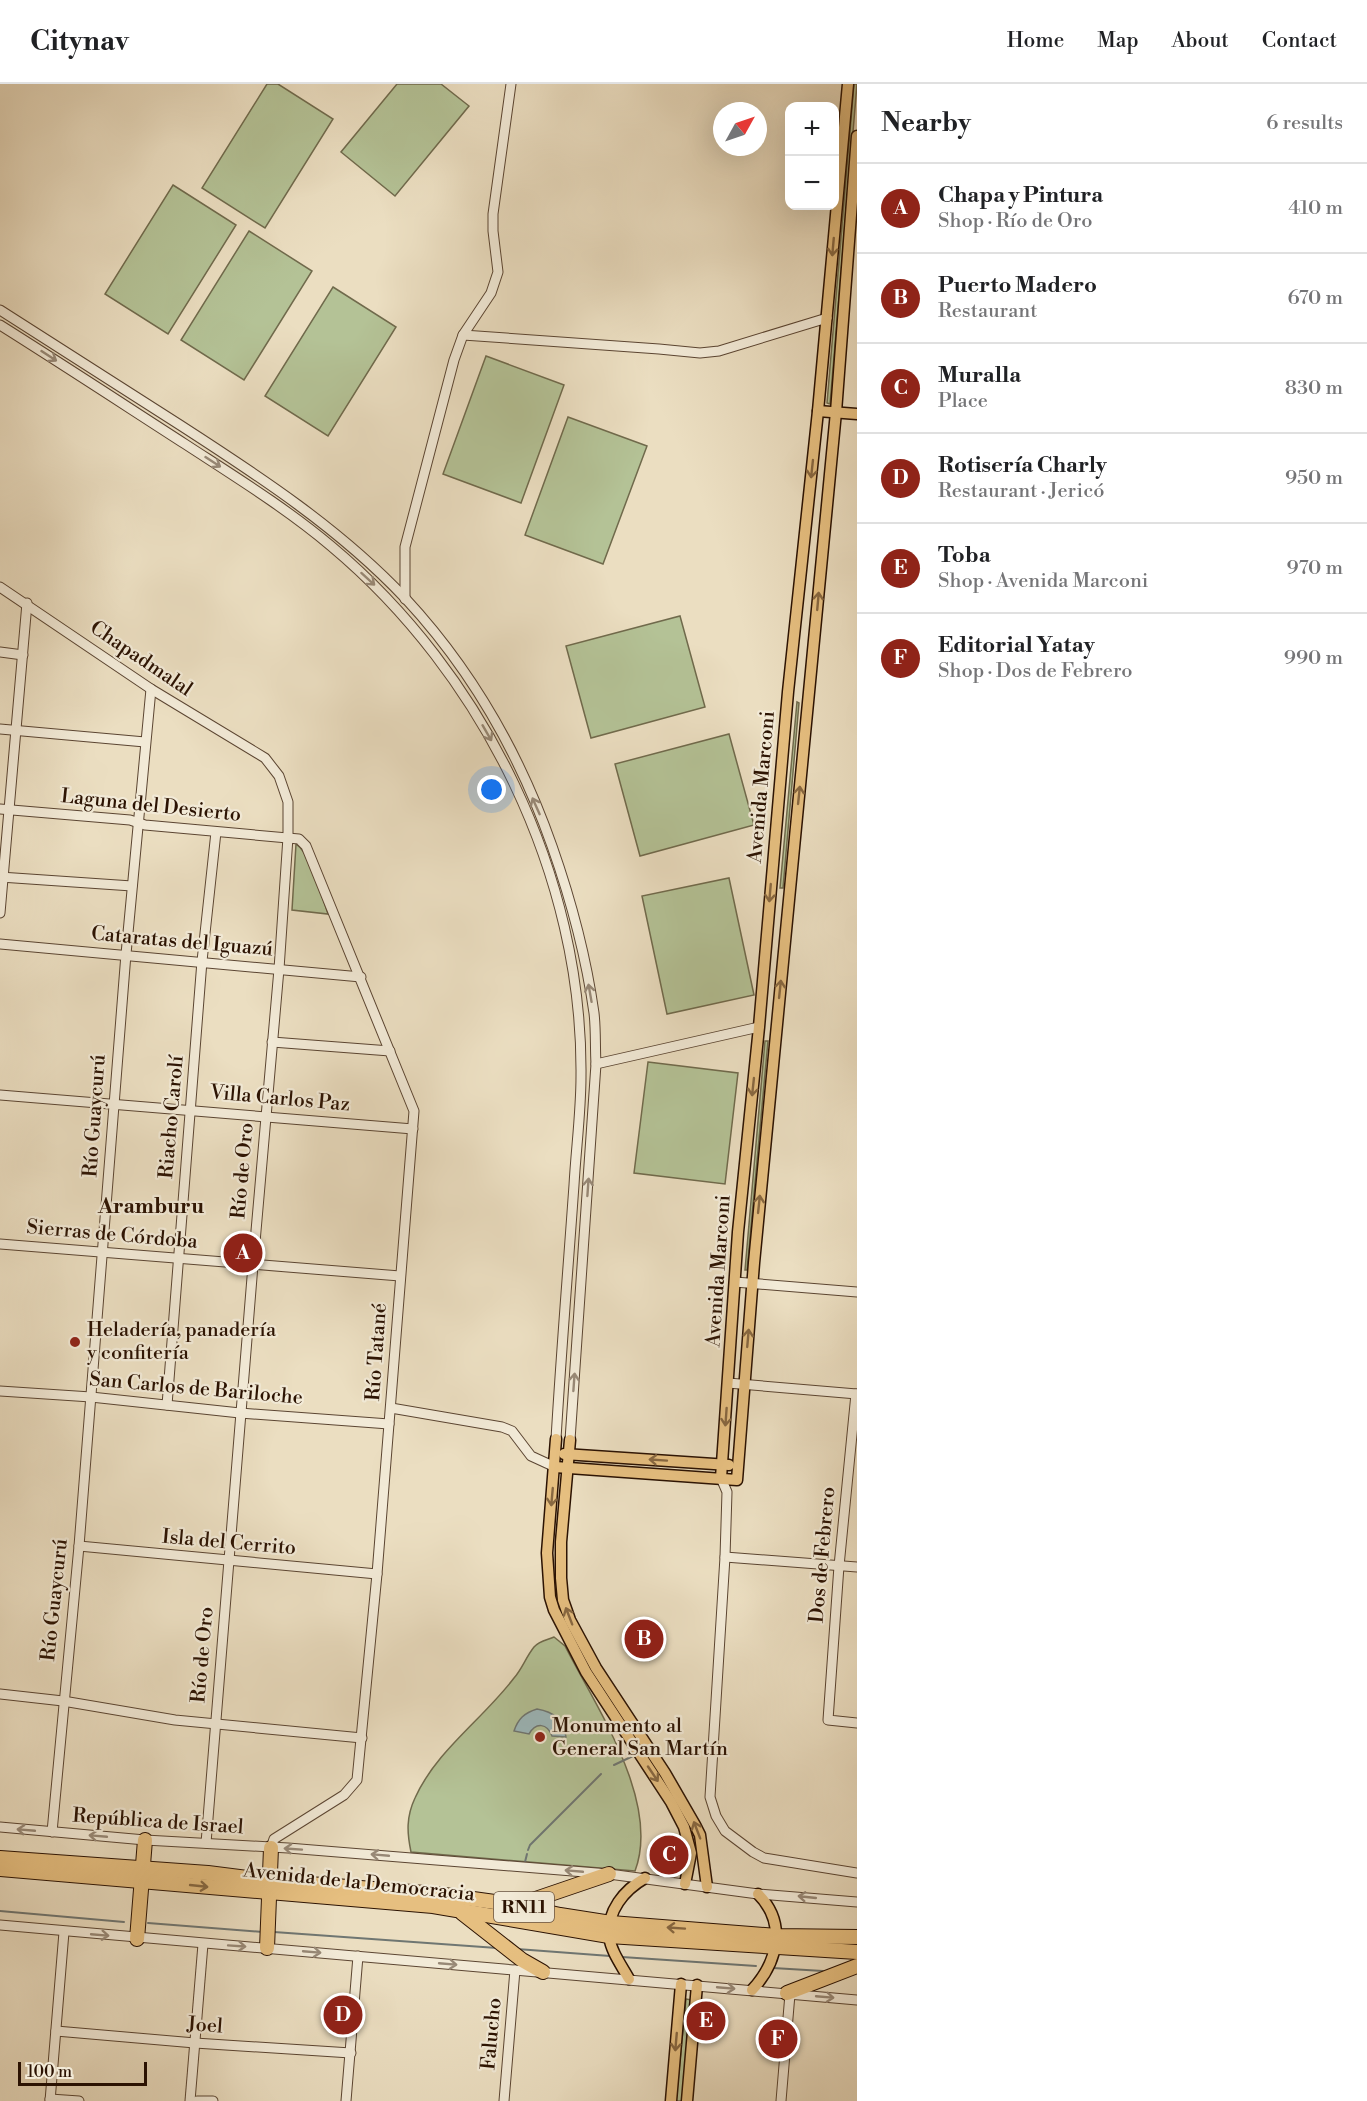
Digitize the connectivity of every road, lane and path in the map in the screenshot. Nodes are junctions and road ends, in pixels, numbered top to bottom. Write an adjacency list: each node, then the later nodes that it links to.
1 (511, 84): 7 (street)
2 (848, 84): 5 (main road, Avenida Marconi, one-way to 5)
3 (857, 136): 9 (main road, Avenida Marconi)
4 (0, 310): 14 (street)
5 (827, 318): 7 (street); 8 (main road, Avenida Marconi)
6 (0, 325): 65 (street, one-way to 65)
7 (463, 335): 14 (street)
8 (818, 411): 9 (main road); 11 (main road, Avenida Marconi, one-way to 11)
9 (836, 412): 10 (main road); 12 (main road, Avenida Marconi)
10 (857, 414)
11 (801, 570): 12 (main road); 19 (main road, Avenida Marconi)
12 (820, 572): 20 (main road, Avenida Marconi, one-way to 12)
13 (0, 586): 15 (street, Chapadmalal)
14 (405, 599): 42 (street, one-way to 14)
15 (27, 603): 17 (street); 18 (street, Chapadmalal)
16 (0, 652): 17 (street)
17 (23, 655): 22 (street)
18 (151, 689): 23 (street, Río Guaycurú); 24 (street, Chapadmalal)
19 (788, 692): 20 (main road); 38 (main road, Avenida Marconi, one-way to 38)
20 (809, 692): 39 (main road, Avenida Marconi, one-way to 20)
21 (0, 729): 22 (street)
22 (17, 730): 23 (street); 25 (street)
23 (145, 742): 26 (street, Río Guaycurú)
24 (265, 758): 28 (street, Río de Oro)
25 (4, 809): 26 (street, Laguna del Desierto); 30 (street)
26 (139, 823): 27 (street, Laguna del Desierto); 31 (street, Río Guaycurú)
27 (216, 832): 28 (street, Laguna del Desierto); 35 (street, Riacho Carolí)
28 (288, 837): 29 (street, Laguna del Desierto); 36 (street, Río de Oro)
29 (298, 839): 37 (street, Río Tatané)
30 (1, 877): 31 (street); 32 (street)
31 (132, 886): 34 (street, Río Guaycurú)
32 (0, 913)
33 (0, 944): 34 (street, Cataratas del Iguazú)
34 (126, 954): 35 (street, Cataratas del Iguazú); 44 (street, Río Guaycurú)
35 (202, 962): 36 (street, Cataratas del Iguazú); 45 (street, Riacho Carolí)
36 (279, 969): 37 (street, Cataratas del Iguazú); 40 (street, Río de Oro)
37 (361, 977): 41 (street, Río Tatané)
38 (759, 1027): 39 (main road); 42 (street); 53 (main road, Avenida Marconi, one-way to 53)
39 (777, 1028): 54 (main road, Avenida Marconi, one-way to 39)
40 (272, 1042): 41 (street); 46 (street, Río de Oro)
41 (390, 1051): 47 (street, Río Tatané)
42 (596, 1064): 66 (street, one-way to 42)
43 (0, 1095): 44 (street, Villa Carlos Paz)
44 (114, 1104): 45 (street, Villa Carlos Paz); 49 (street, Río Guaycurú)
45 (191, 1110): 46 (street, Villa Carlos Paz); 50 (street, Riacho Carolí)
46 (265, 1116): 47 (street, Villa Carlos Paz); 51 (street, Río de Oro)
47 (413, 1129): 52 (street, Río Tatané)
48 (0, 1244): 49 (street, Sierras de Córdoba)
49 (103, 1253): 50 (street, Sierras de Córdoba); 60 (street, Río Guaycurú)
50 (179, 1257): 51 (street, Sierras de Córdoba); 61 (street, Riacho Carolí)
51 (253, 1265): 52 (street, Sierras de Córdoba); 63 (street, Río de Oro)
52 (400, 1276): 62 (street, Río Tatané)
53 (735, 1282): 54 (street); 56 (main road, Avenida Marconi)
54 (752, 1283): 55 (street); 57 (main road, Avenida Marconi, one-way to 54)
55 (857, 1292)
56 (728, 1383): 57 (street); 69 (main road, Avenida Marconi, one-way to 69)
57 (744, 1384): 59 (street); 70 (main road, Avenida Marconi)
58 (0, 1391): 60 (street, San Carlos de Bariloche)
59 (856, 1394): 79 (street, Dos de Febrero)
60 (91, 1397): 61 (street, San Carlos de Bariloche); 76 (street, Río Guaycurú)
61 (167, 1405): 63 (street, San Carlos de Bariloche)
62 (391, 1408): 64 (street, Río Tatané); 71 (street)
63 (240, 1413): 64 (street, San Carlos de Bariloche); 78 (street, Río de Oro)
64 (389, 1424): 81 (street, Río Tatané)
65 (556, 1439): 67 (main road)
66 (570, 1440): 68 (main road)
67 (555, 1453): 68 (main road); 71 (main road)
68 (569, 1454): 69 (main road, one-way to 68); 72 (main road)
69 (722, 1464): 70 (main road); 73 (main road, Avenida Marconi)
70 (738, 1466): 74 (main road, Avenida Marconi)
71 (555, 1467): 72 (main road); 99 (main road, one-way to 99)
72 (568, 1467): 73 (main road); 101 (main road, one-way to 72)
73 (721, 1478): 74 (main road); 75 (street, Avenida Marconi)
74 (737, 1480): 75 (street)
75 (727, 1492): 77 (street, Avenida Marconi)
76 (79, 1546): 78 (street, Isla del Cerrito); 83 (street, Río Guaycurú)
77 (725, 1557): 79 (street); 97 (street, Avenida Marconi)
78 (229, 1561): 81 (street, Isla del Cerrito); 84 (street, Río de Oro)
79 (839, 1566): 80 (street); 85 (street, Dos de Febrero)
80 (857, 1567)
81 (377, 1574): 86 (street, Río Tatané)
82 (0, 1694): 83 (street)
83 (63, 1701): 84 (street); 88 (street, Río Guaycurú)
84 (215, 1723): 86 (street); 90 (street, Río de Oro)
85 (857, 1723)
86 (362, 1738): 91 (street, Río Tatané)
87 (0, 1827): 88 (street, República de Israel, one-way to 87)
88 (52, 1832): 89 (street, República de Israel, one-way to 88)
89 (145, 1840): 90 (street, República de Israel); 95 (highway)
90 (206, 1843): 91 (street, República de Israel)
91 (271, 1848): 92 (street, República de Israel, one-way to 91); 100 (highway)
92 (315, 1850): 96 (street, Avenida de la Democracia, one-way to 92)
93 (0, 1858): 95 (highway, Avenida de la Democracia / RN11)
94 (0, 1869): 95 (highway, Avenida de la Democracia / RN11)
95 (141, 1874): 100 (highway, Avenida de la Democracia / RN11); 110 (highway)
96 (609, 1874): 98 (street, Avenida de la Democracia); 104 (highway)
97 (857, 1874)
98 (645, 1878): 99 (street, Avenida de la Democracia); 107 (main road)
99 (685, 1884): 101 (street, Avenida de la Democracia)
100 (270, 1887): 104 (highway, Avenida de la Democracia / RN11); 105 (highway, Avenida de la Democracia / RN11); 113 (highway)
101 (707, 1887): 102 (street, Avenida de la Democracia)
102 (758, 1894): 103 (street, Avenida de la Democracia, one-way to 102); 111 (main road)
103 (857, 1902)
104 (516, 1905): 107 (highway, Avenida de la Democracia / RN11)
105 (458, 1910): 107 (highway, Avenida de la Democracia / RN11); 118 (highway)
106 (0, 1925): 108 (street)
107 (610, 1930): 111 (highway, Avenida de la Democracia / RN11); 119 (main road)
108 (64, 1932): 110 (street, one-way to 110); 125 (street)
109 (857, 1937): 111 (highway, Avenida de la Democracia / RN11)
110 (137, 1939): 112 (street)
111 (776, 1942): 114 (highway, Avenida de la Democracia / RN11); 122 (main road)
112 (203, 1944): 113 (street, one-way to 113); 126 (street)
113 (267, 1948): 115 (street, one-way to 115)
114 (857, 1952)
115 (358, 1956): 117 (street, one-way to 117); 127 (street)
116 (857, 1966): 123 (highway)
117 (515, 1970): 118 (street); 134 (street, Falucho)
118 (543, 1972): 119 (street)
119 (629, 1979): 120 (street)
120 (681, 1984): 121 (street); 135 (main road, one-way to 135)
121 (697, 1985): 122 (street, one-way to 122); 136 (main road)
122 (752, 1990): 123 (street)
123 (788, 1993): 124 (street, one-way to 124); 137 (street)
124 (857, 2000)
125 (56, 2031): 126 (street, Joel); 128 (street)
126 (195, 2043): 127 (street, Joel); 130 (street)
127 (351, 2053): 133 (street)
128 (50, 2100): 129 (street)
129 (79, 2101)
130 (190, 2101)
131 (197, 2101): 132 (street)
132 (213, 2101)
133 (346, 2101)
134 (504, 2101)
135 (670, 2101)
136 (687, 2101)
137 (781, 2101)

